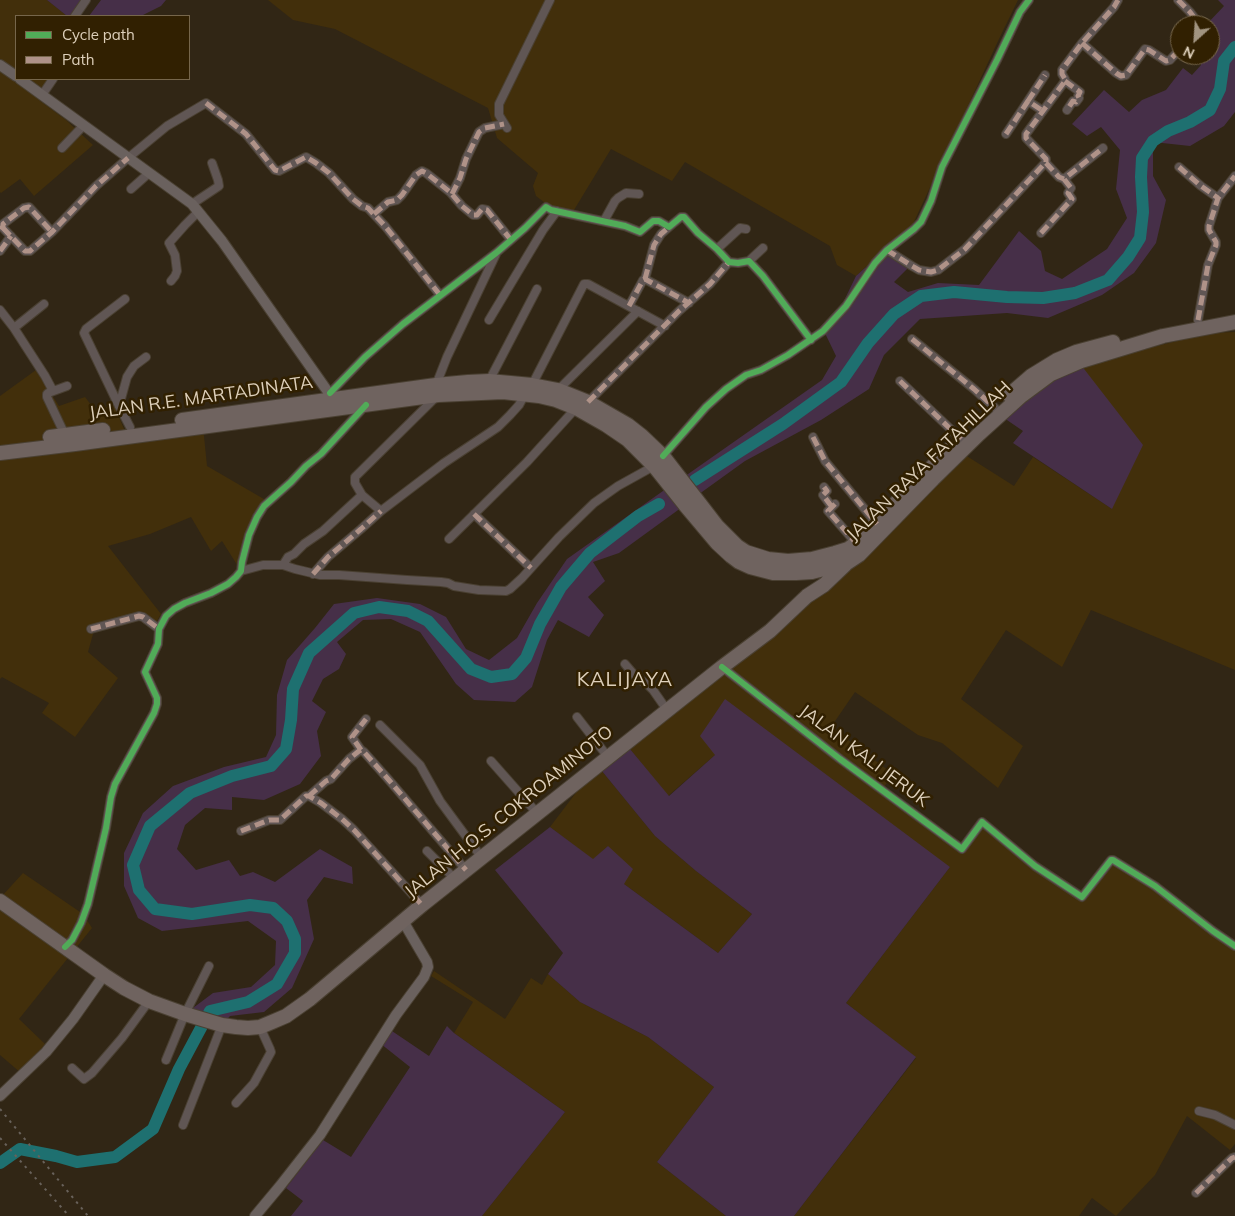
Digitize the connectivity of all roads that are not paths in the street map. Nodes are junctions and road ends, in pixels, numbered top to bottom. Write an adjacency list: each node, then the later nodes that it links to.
1 (86, 0): 6 (street)
2 (550, 0): 32 (street)
3 (1029, 0): 48 (street)
4 (1118, 0): 8 (street)
5 (1178, 0): 7 (street)
6 (76, 15)
7 (1192, 15)
8 (1082, 44): 9 (street); 15 (street)
9 (1170, 60)
10 (0, 66): 11 (main road)
11 (15, 75)
12 (1045, 75): 17 (street)
13 (23, 80): 16 (main road)
14 (52, 80): 16 (street)
15 (1065, 81): 18 (street); 19 (street)
16 (42, 95): 20 (main road)
17 (1028, 101): 19 (street); 21 (street)
18 (1067, 110)
19 (1043, 111): 26 (street)
20 (84, 125): 22 (street); 24 (main road)
21 (1006, 134)
22 (62, 148)
23 (1103, 148): 30 (street)
24 (128, 158): 28 (main road); 37 (street); 42 (street)
25 (212, 163): 35 (street)
26 (1046, 163): 30 (street); 48 (street)
27 (1179, 167): 34 (street)
28 (149, 173): 31 (street); 35 (main road)
29 (1235, 176): 34 (street)
30 (1064, 179): 43 (street)
31 (131, 189)
32 (452, 194): 37 (street); 45 (street)
33 (639, 194): 38 (street)
34 (1218, 198): 65 (street)
35 (195, 208): 54 (street); 79 (main road)
36 (557, 211): 38 (street); 45 (street); 64 (street)
37 (374, 214): 56 (street)
38 (604, 221): 40 (street)
39 (2, 227): 42 (street); 44 (street)
40 (669, 227): 47 (street); 53 (street)
41 (746, 229): 47 (street)
42 (52, 232): 44 (street)
43 (1041, 233)
44 (11, 236): 49 (street)
45 (511, 240): 50 (street)
46 (762, 248): 51 (street)
47 (717, 249): 52 (street)
48 (887, 250): 70 (street)
49 (0, 252)
50 (496, 253): 56 (street); 76 (street)
51 (749, 261): 52 (street); 70 (street)
52 (729, 262): 58 (street)
53 (645, 279): 58 (street); 60 (street)
54 (171, 281)
55 (537, 289): 72 (street)
56 (440, 295): 79 (street)
57 (125, 299): 82 (street)
58 (689, 303): 67 (street)
59 (44, 304): 68 (street)
60 (629, 306): 62 (street); 75 (street)
61 (0, 310): 68 (street)
62 (638, 311): 67 (street); 77 (street)
63 (1235, 313): 65 (highway, JALAN RAYA FATAHILLAH)
64 (489, 320)
65 (1198, 320): 83 (highway, JALAN RAYA FATAHILLAH)
66 (1235, 322): 98 (highway, JALAN RAYA FATAHILLAH)
67 (665, 326): 81 (street)
68 (14, 328): 78 (street)
69 (912, 339): 83 (street)
70 (811, 340): 90 (street)
71 (146, 357): 82 (street)
72 (489, 381): 75 (highway, JALAN R.E. MARTADINATA); 76 (highway, JALAN R.E. MARTADINATA)
73 (900, 381): 87 (street)
74 (67, 386): 78 (street)
75 (529, 389): 76 (highway, JALAN R.E. MARTADINATA); 77 (highway, JALAN R.E. MARTADINATA); 81 (highway, JALAN R.E. MARTADINATA); 93 (street)
76 (437, 390): 79 (highway, JALAN R.E. MARTADINATA); 80 (highway, JALAN R.E. MARTADINATA); 92 (street)
77 (558, 390): 81 (highway, JALAN R.E. MARTADINATA)
78 (52, 391): 85 (street)
79 (332, 396): 84 (highway, JALAN R.E. MARTADINATA)
80 (366, 405): 89 (highway, JALAN R.E. MARTADINATA); 101 (street)
81 (582, 405): 90 (highway, JALAN R.E. MARTADINATA); 94 (street)
82 (119, 406): 84 (street)
83 (995, 408): 87 (highway, JALAN RAYA FATAHILLAH)
84 (130, 427): 85 (highway, JALAN R.E. MARTADINATA)
85 (65, 435): 88 (highway, JALAN R.E. MARTADINATA)
86 (813, 437): 95 (street)
87 (961, 439): 95 (highway, JALAN RAYA FATAHILLAH)
88 (0, 443)
89 (0, 453)
90 (658, 461): 96 (highway, JALAN R.E. MARTADINATA); 100 (street)
91 (824, 487): 98 (street)
92 (362, 495): 93 (street); 99 (street)
93 (381, 511): 103 (street)
94 (474, 514): 97 (street); 100 (street)
95 (876, 524): 98 (highway, JALAN RAYA FATAHILLAH)
96 (713, 530): 98 (highway, JALAN R.E. MARTADINATA); 102 (highway, JALAN R.E. MARTADINATA)
97 (449, 539)
98 (850, 552): 102 (highway, JALAN R.E. MARTADINATA); 104 (highway, JALAN H.O.S. COKROAMINOTO)
99 (283, 565): 101 (street); 103 (street)
100 (531, 568): 103 (street)
101 (241, 571): 106 (street)
102 (796, 573): 104 (highway)
103 (313, 574)
104 (808, 596): 108 (highway, JALAN H.O.S. COKROAMINOTO)
105 (91, 629): 106 (street)
106 (159, 629): 127 (street)
107 (625, 664): 109 (street)
108 (722, 667): 109 (highway, JALAN H.O.S. COKROAMINOTO); 126 (street, JALAN KALI JERUK)
109 (667, 710): 114 (highway, JALAN H.O.S. COKROAMINOTO)
110 (577, 717): 114 (street)
111 (366, 719): 113 (street)
112 (380, 725): 120 (street)
113 (361, 750): 116 (street); 121 (street)
114 (608, 757): 117 (highway, JALAN H.O.S. COKROAMINOTO)
115 (491, 760): 117 (street)
116 (309, 796): 118 (street); 124 (street)
117 (537, 813): 120 (highway, JALAN H.O.S. COKROAMINOTO)
118 (241, 831)
119 (427, 851): 122 (street)
120 (482, 858): 121 (highway, JALAN H.O.S. COKROAMINOTO)
121 (466, 870): 122 (highway, JALAN H.O.S. COKROAMINOTO)
122 (455, 879): 124 (highway, JALAN H.O.S. COKROAMINOTO)
123 (0, 901): 127 (highway, JALAN H.O.S. COKROAMINOTO)
124 (422, 905): 125 (highway, JALAN H.O.S. COKROAMINOTO)
125 (403, 921): 133 (highway, JALAN H.O.S. COKROAMINOTO); 143 (main road)
126 (1235, 946)
127 (65, 947): 129 (highway, JALAN H.O.S. COKROAMINOTO)
128 (209, 966): 131 (street)
129 (104, 975): 130 (highway, JALAN H.O.S. COKROAMINOTO); 136 (main road)
130 (149, 1001): 131 (highway, JALAN H.O.S. COKROAMINOTO); 135 (street)
131 (186, 1014): 132 (highway, JALAN H.O.S. COKROAMINOTO); 134 (street)
132 (221, 1025): 133 (highway, JALAN H.O.S. COKROAMINOTO); 139 (street)
133 (260, 1027): 137 (street)
134 (166, 1060)
135 (72, 1068)
136 (0, 1096)
137 (236, 1103)
138 (1199, 1111): 140 (street)
139 (183, 1125)
140 (1235, 1125)
141 (1235, 1157): 142 (street)
142 (1196, 1193)
143 (255, 1216)

